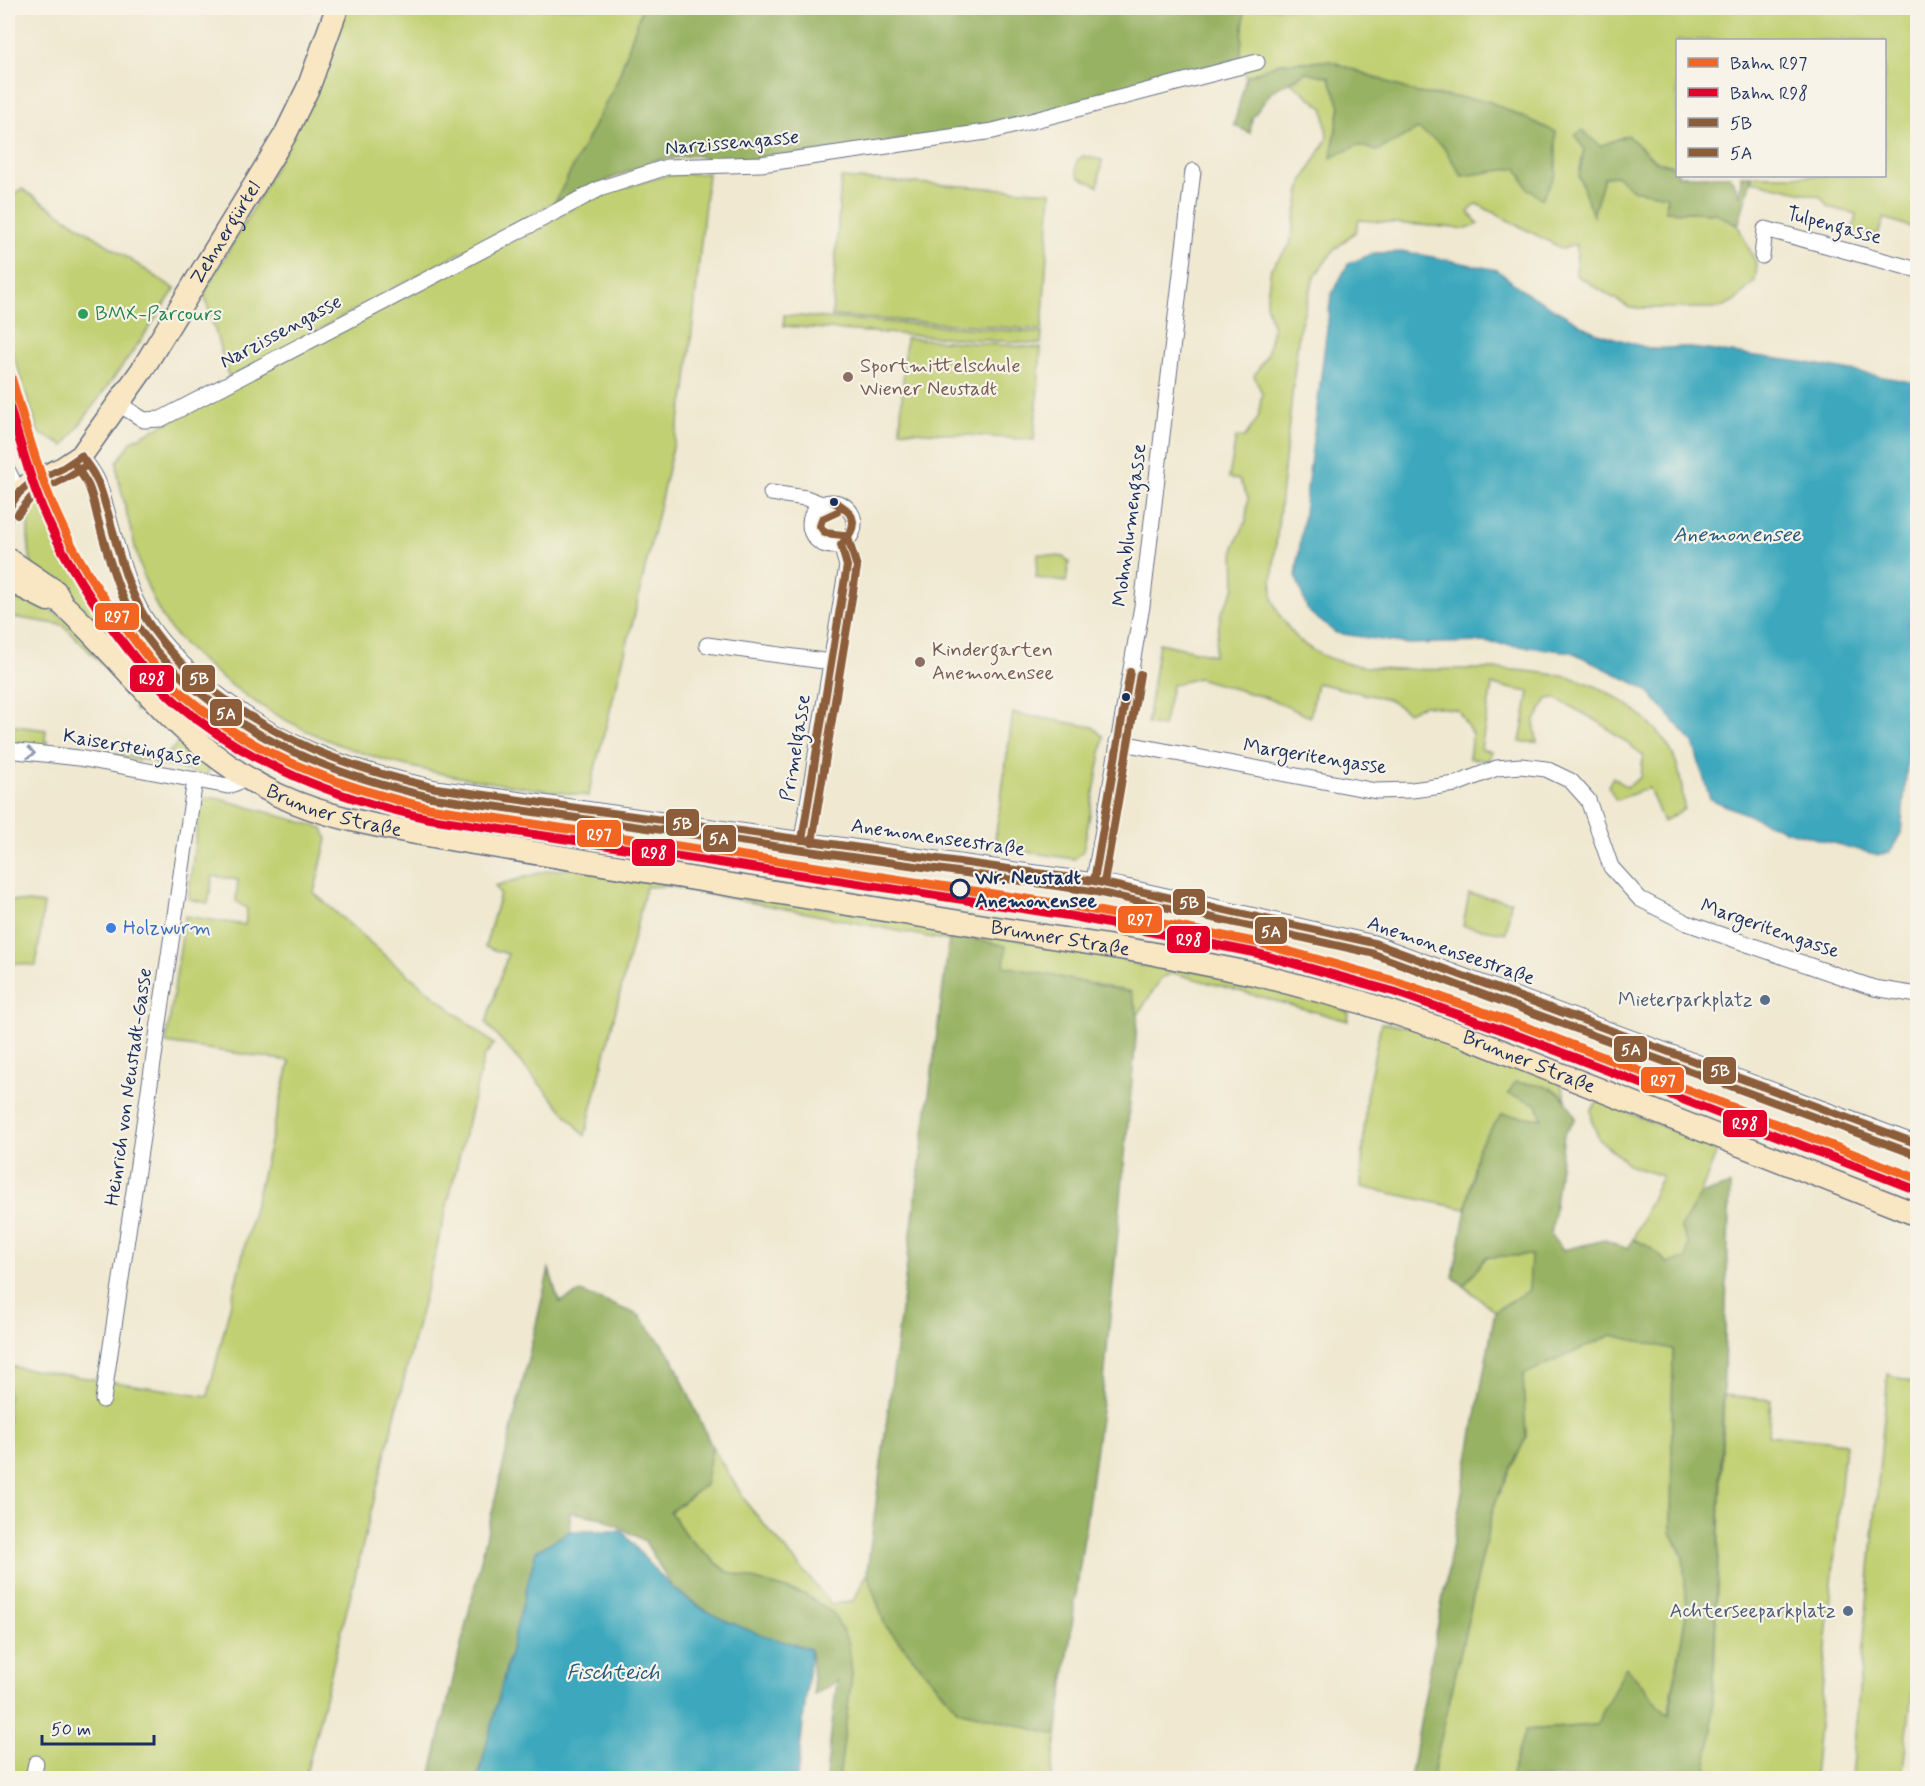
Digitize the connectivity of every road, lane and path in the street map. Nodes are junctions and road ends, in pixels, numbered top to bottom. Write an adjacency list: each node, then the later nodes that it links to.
1 (337, 8): 6 (main road, Zehnergürtel)
2 (1257, 62): 6 (street, Narzissengasse)
3 (1193, 171): 18 (street, Mohnblumengasse)
4 (1762, 256): 5 (street, Tulpengasse)
5 (1917, 270)
6 (119, 404): 7 (main road, Zehnergürtel)
7 (81, 456): 10 (main road, Zehnergürtel); 22 (street, Anemonenseestraße)
8 (8, 471): 10 (street)
9 (771, 493): 11 (street, Primelgasse)
10 (13, 501)
11 (822, 504): 12 (street, Primelgasse); 12 (street)
12 (842, 545): 17 (street, Primelgasse)
13 (8, 559): 15 (main road, Brunner Straße)
14 (8, 584): 15 (main road, Brunner Straße)
15 (63, 605): 20 (main road, Brunner Straße)
16 (707, 645): 17 (street)
17 (831, 662): 22 (street, Primelgasse)
18 (1117, 742): 23 (street, Mohnblumengasse); 24 (street, Margeritengasse)
19 (8, 750): 21 (street, Kaisersteingasse, one-way to 21)
20 (248, 778): 21 (street, Kaisersteingasse); 26 (main road, Brunner Straße)
21 (195, 780): 27 (street, Heinrich von Neustadt-Gasse)
22 (802, 840): 23 (street, Anemonenseestraße)
23 (1094, 881): 25 (street, Anemonenseestraße)
24 (1917, 995)
25 (1917, 1144)
26 (1917, 1215)
27 (103, 1400)

